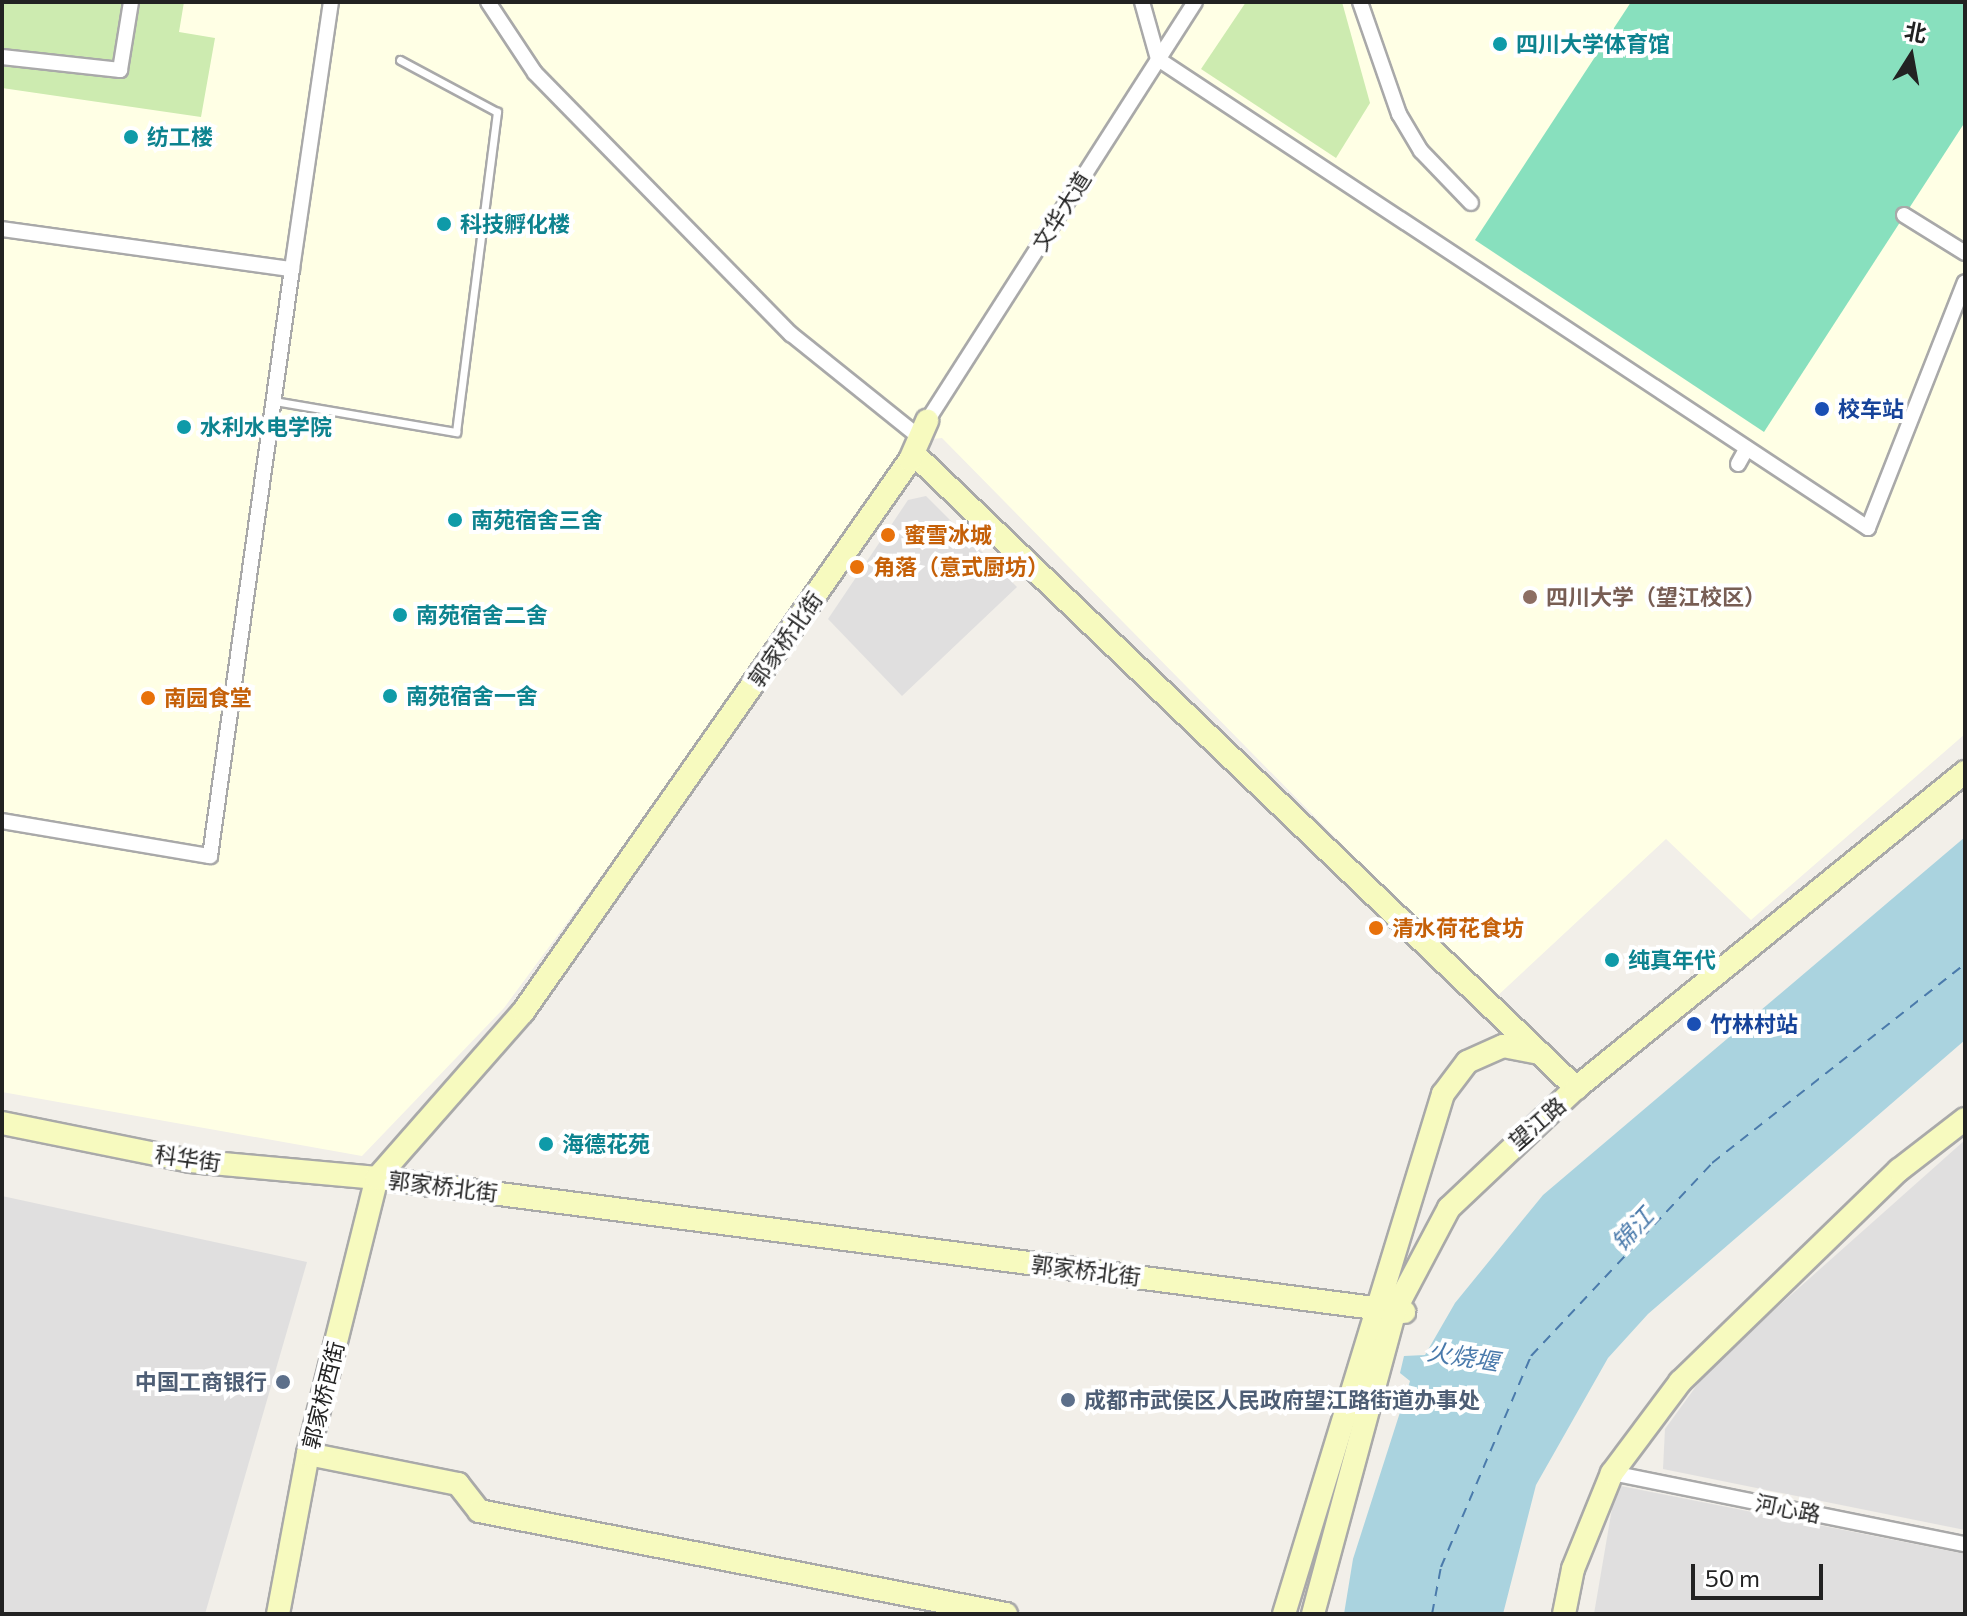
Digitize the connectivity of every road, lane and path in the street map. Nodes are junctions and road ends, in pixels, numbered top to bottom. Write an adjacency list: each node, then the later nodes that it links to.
1 (131, 2): 7 (street)
2 (331, 2): 14 (street)
3 (488, 2): 17 (street)
4 (1142, 2): 8 (street)
5 (1195, 2): 8 (street, 文华大道)
6 (1360, 2): 10 (street)
7 (2, 57)
8 (1158, 59): 17 (street, 文华大道); 18 (street)
9 (400, 60): 16 (lane)
10 (1471, 203)
11 (1904, 215): 13 (street)
12 (2, 229): 14 (street)
13 (1965, 253)
14 (292, 269): 16 (street)
15 (1965, 282): 18 (street)
16 (274, 401): 21 (street)
17 (922, 438): 22 (street); 26 (street, 郭家桥北街)
18 (1747, 448): 19 (street)
19 (1738, 464)
20 (1965, 772): 23 (street, 望江路)
21 (2, 821)
22 (1539, 1053): 23 (street); 27 (street)
23 (1576, 1088): 28 (street, 望江路)
24 (1965, 1119): 30 (street)
25 (2, 1123): 26 (street, 科华街)
26 (377, 1178): 27 (street, 郭家桥北街); 29 (street, 郭家桥西街)
27 (1372, 1308): 28 (street, 郭家桥北街); 35 (street)
28 (1399, 1311): 36 (street, 望江路)
29 (308, 1454): 32 (street); 33 (street, 郭家桥西街)
30 (1612, 1473): 31 (street, 河心路); 37 (street)
31 (1965, 1544)
32 (912, 1605): 34 (street)
33 (278, 1614)
34 (1006, 1614)
35 (1284, 1614)
36 (1313, 1614)
37 (1564, 1614)

